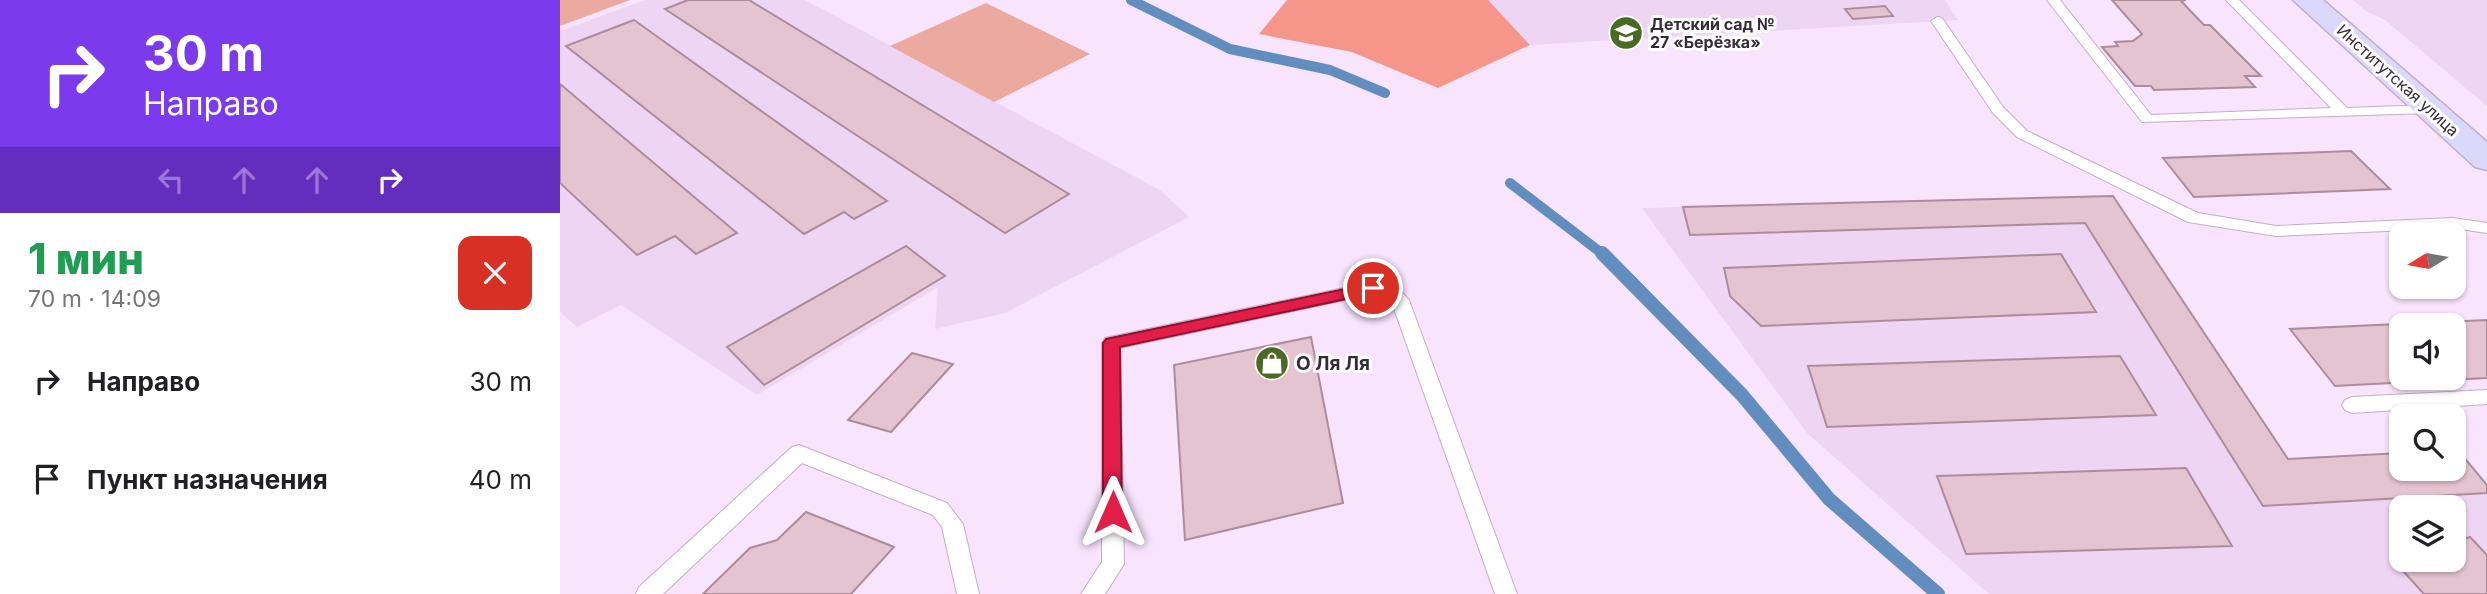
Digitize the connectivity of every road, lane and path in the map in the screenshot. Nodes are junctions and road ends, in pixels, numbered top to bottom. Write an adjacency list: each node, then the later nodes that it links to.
1 (2053, 0): 6 (lane)
2 (2232, 0): 6 (lane)
3 (2308, 0): 5 (street, Институтская улица)
4 (1937, 21): 8 (lane)
5 (2431, 108): 6 (lane); 7 (street, Институтская улица)
6 (2343, 112)
7 (2487, 160)
8 (2487, 228)
9 (2487, 397): 10 (lane)
10 (2352, 405)
11 (647, 594): 12 (lane)
12 (968, 594)
13 (1092, 594): 14 (lane)
14 (1506, 594)

